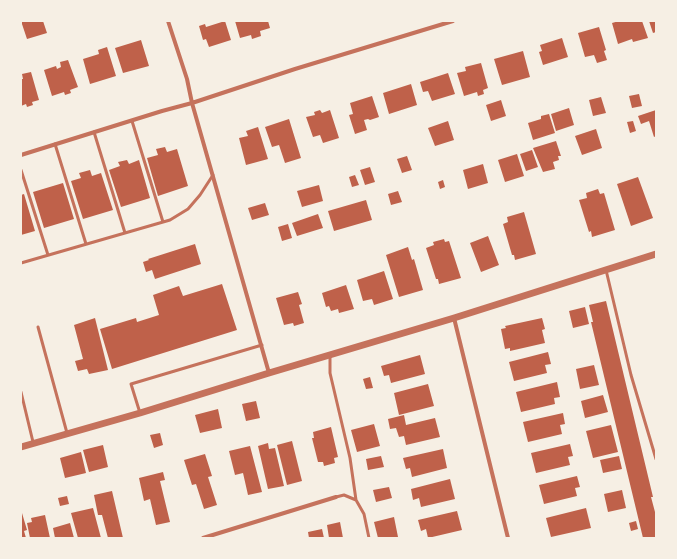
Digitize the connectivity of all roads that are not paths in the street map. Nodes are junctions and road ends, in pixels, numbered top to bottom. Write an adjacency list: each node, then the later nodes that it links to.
1 (168, 21): 3 (street)
2 (453, 21): 3 (street)
3 (192, 103): 4 (street); 9 (street)
4 (132, 120): 5 (street); 10 (lane)
5 (94, 132): 6 (street); 11 (lane)
6 (55, 144): 7 (street); 12 (lane)
7 (21, 155)
8 (21, 170): 14 (lane)
9 (213, 175): 10 (lane); 19 (street)
10 (163, 222): 11 (lane)
11 (125, 233): 12 (lane)
12 (86, 244): 14 (lane)
13 (656, 254): 16 (street)
14 (48, 255): 15 (lane)
15 (21, 263)
16 (606, 270): 17 (street); 27 (lane)
17 (454, 318): 20 (street); 32 (street)
18 (38, 327): 24 (lane)
19 (262, 345): 21 (street); 23 (lane)
20 (330, 356): 21 (street); 29 (lane)
21 (269, 372): 23 (street)
22 (21, 392): 25 (lane)
23 (140, 413): 24 (street)
24 (67, 433): 25 (street)
25 (34, 443): 26 (street)
26 (21, 447)
27 (656, 459)
28 (336, 497): 29 (lane); 30 (street)
29 (356, 500): 31 (lane)
30 (203, 538)
31 (369, 538)
32 (508, 538)

